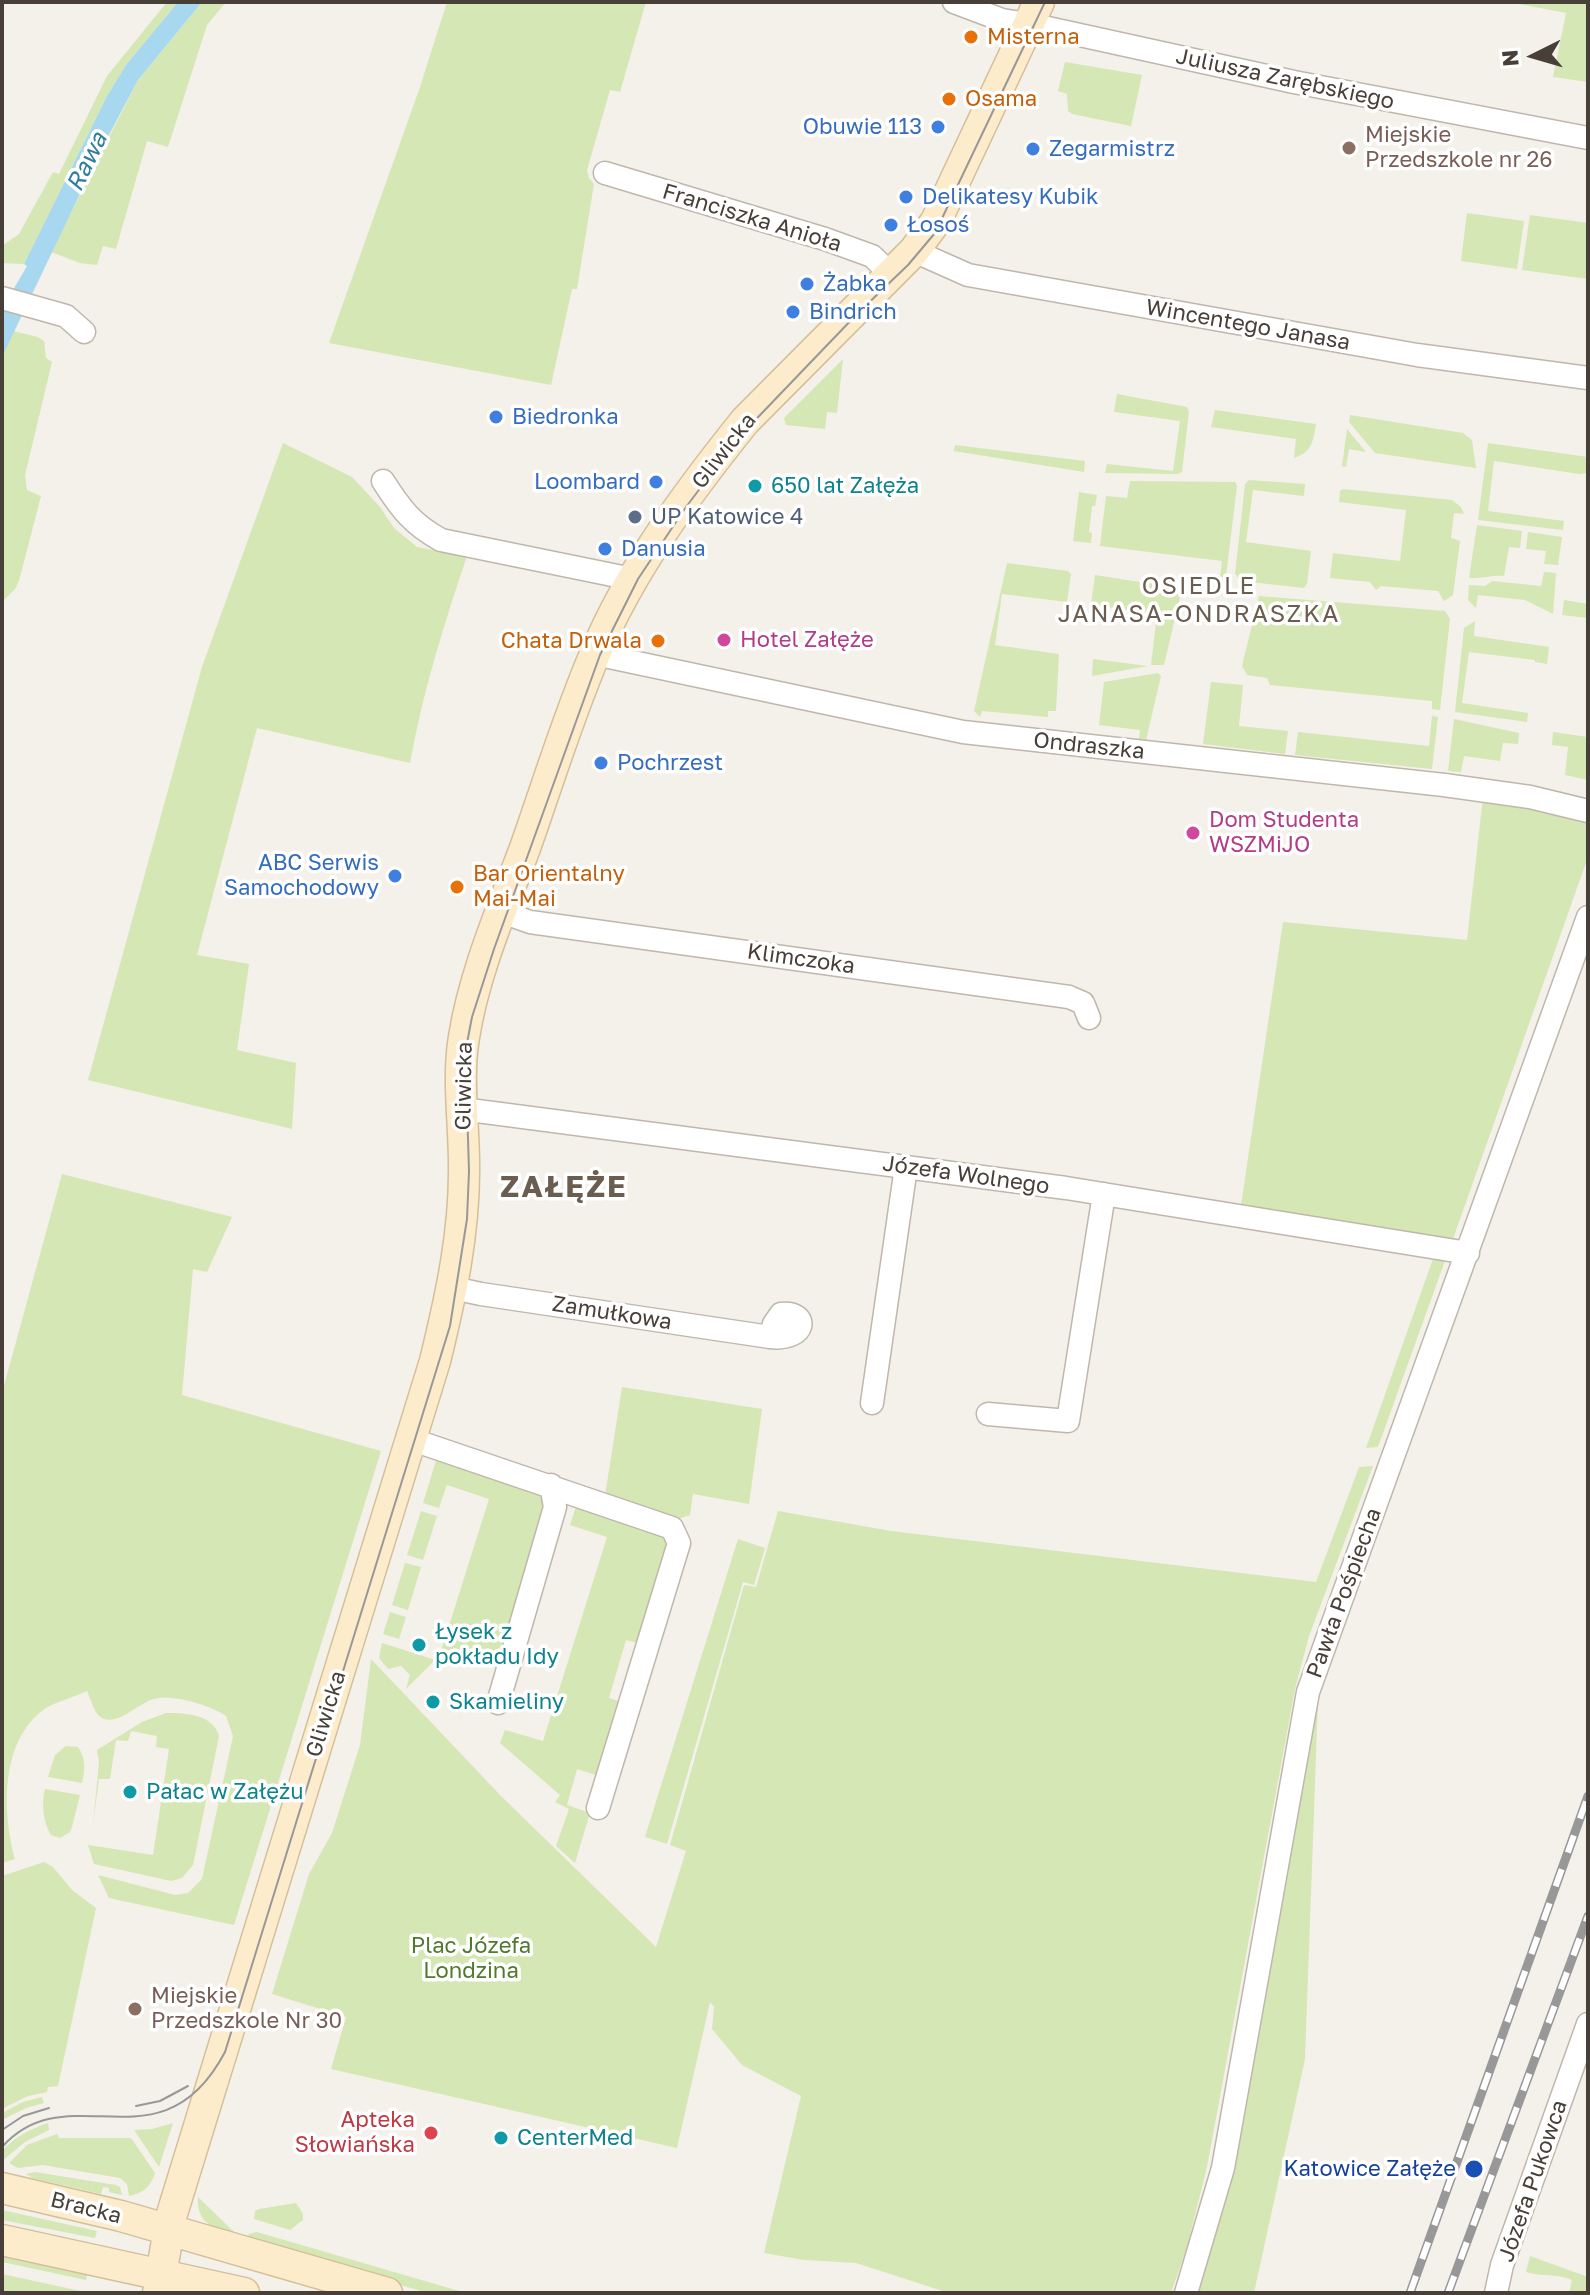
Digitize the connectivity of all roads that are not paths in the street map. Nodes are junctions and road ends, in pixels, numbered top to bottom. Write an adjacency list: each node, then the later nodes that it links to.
1 (954, 2): 2 (street, Juliusza Zarębskiego)
2 (1034, 13): 3 (street, Juliusza Zarębskiego); 5 (street, Gliwicka)
3 (1588, 138)
4 (605, 173): 6 (street, Franciszka Anioła)
5 (914, 251): 6 (street, Gliwicka); 9 (street, Wincentego Janasa)
6 (892, 275): 11 (street, Gliwicka)
7 (2, 298): 8 (street)
8 (84, 332)
9 (1588, 378)
10 (383, 481): 11 (street)
11 (632, 579): 12 (street, Gliwicka)
12 (595, 654): 13 (street, Ondraszka); 14 (street, Gliwicka)
13 (1588, 811)
14 (502, 912): 16 (street, Klimczoka); 17 (street, Gliwicka)
15 (1588, 917): 20 (street, Pawła Pośpiecha)
16 (1089, 1018)
17 (462, 1109): 18 (street, Józefa Wolnego); 21 (street, Gliwicka)
18 (906, 1167): 19 (street, Józefa Wolnego); 23 (street)
19 (1104, 1194): 20 (street, Józefa Wolnego); 24 (street)
20 (1468, 1253): 36 (street, Pawła Pośpiecha)
21 (453, 1288): 22 (street, Zamułkowa); 25 (street, Gliwicka)
22 (770, 1337)
23 (872, 1403)
24 (988, 1414)
25 (410, 1439): 26 (street); 31 (street, Gliwicka)
26 (551, 1485): 27 (street); 28 (street)
27 (498, 1703)
28 (598, 1808)
29 (1588, 2024): 37 (street, Józefa Pukowca)
30 (2, 2188): 31 (street, Bracka)
31 (169, 2230): 33 (street, Gliwicka); 35 (street, Bracka)
32 (2, 2240): 33 (street)
33 (159, 2283): 34 (street)
34 (244, 2293)
35 (387, 2293)
36 (1186, 2293)
37 (1496, 2293)

